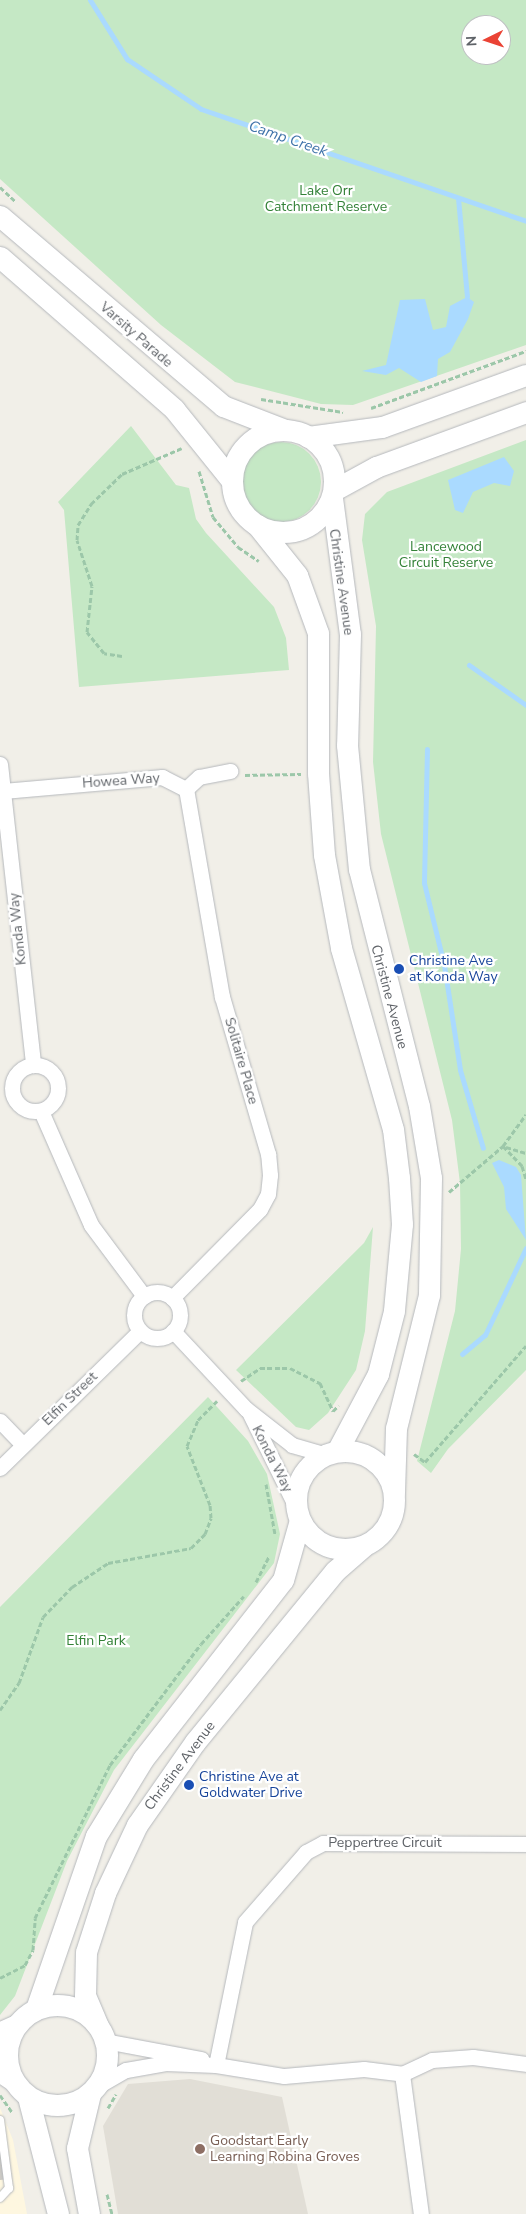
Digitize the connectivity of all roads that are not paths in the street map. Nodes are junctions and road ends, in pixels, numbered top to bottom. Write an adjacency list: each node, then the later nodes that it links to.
1 (0, 216): 5 (main road, Varsity Parade)
2 (0, 257): 7 (main road)
3 (526, 375): 6 (main road)
4 (526, 412): 8 (main road)
5 (285, 430): 6 (main road); 7 (main road)
6 (308, 436): 8 (main road)
7 (232, 480): 9 (main road)
8 (333, 494): 9 (main road); 26 (main road, Christine Avenue)
9 (257, 525): 24 (main road)
10 (0, 764): 13 (street, Konda Way)
11 (230, 771): 12 (street)
12 (186, 789): 13 (street, Howea Way); 18 (street, Solitaire Place)
13 (3, 791): 14 (street, Konda Way)
14 (33, 1065): 15 (street); 16 (street)
15 (6, 1097): 16 (street)
16 (41, 1111): 17 (street)
17 (144, 1296): 18 (street); 19 (street)
18 (172, 1298): 20 (street)
19 (140, 1331): 20 (street); 23 (street, Elfin Street)
20 (173, 1331): 21 (street, Konda Way)
21 (246, 1409): 24 (street, Konda Way); 27 (street, Konda Way)
22 (0, 1421): 23 (street)
23 (23, 1445): 25 (street, Elfin Street)
24 (331, 1453): 26 (main road); 27 (main road)
25 (0, 1468)
26 (394, 1493): 28 (main road)
27 (298, 1514): 28 (main road); 30 (main road)
28 (364, 1546): 32 (main road, Christine Avenue)
29 (526, 1844): 34 (street, Peppertree Circuit)
30 (29, 2014): 31 (street); 32 (main road); 38 (main road)
31 (0, 2029)
32 (102, 2034): 34 (street); 37 (main road)
33 (526, 2064): 35 (street)
34 (216, 2065): 35 (street); 37 (street)
35 (402, 2074): 43 (street)
36 (0, 2075): 38 (street)
37 (93, 2090): 38 (main road); 42 (main road)
38 (23, 2092): 41 (main road)
39 (0, 2120): 40 (lane)
40 (0, 2198)
41 (58, 2214)
42 (89, 2214)
43 (422, 2214)

